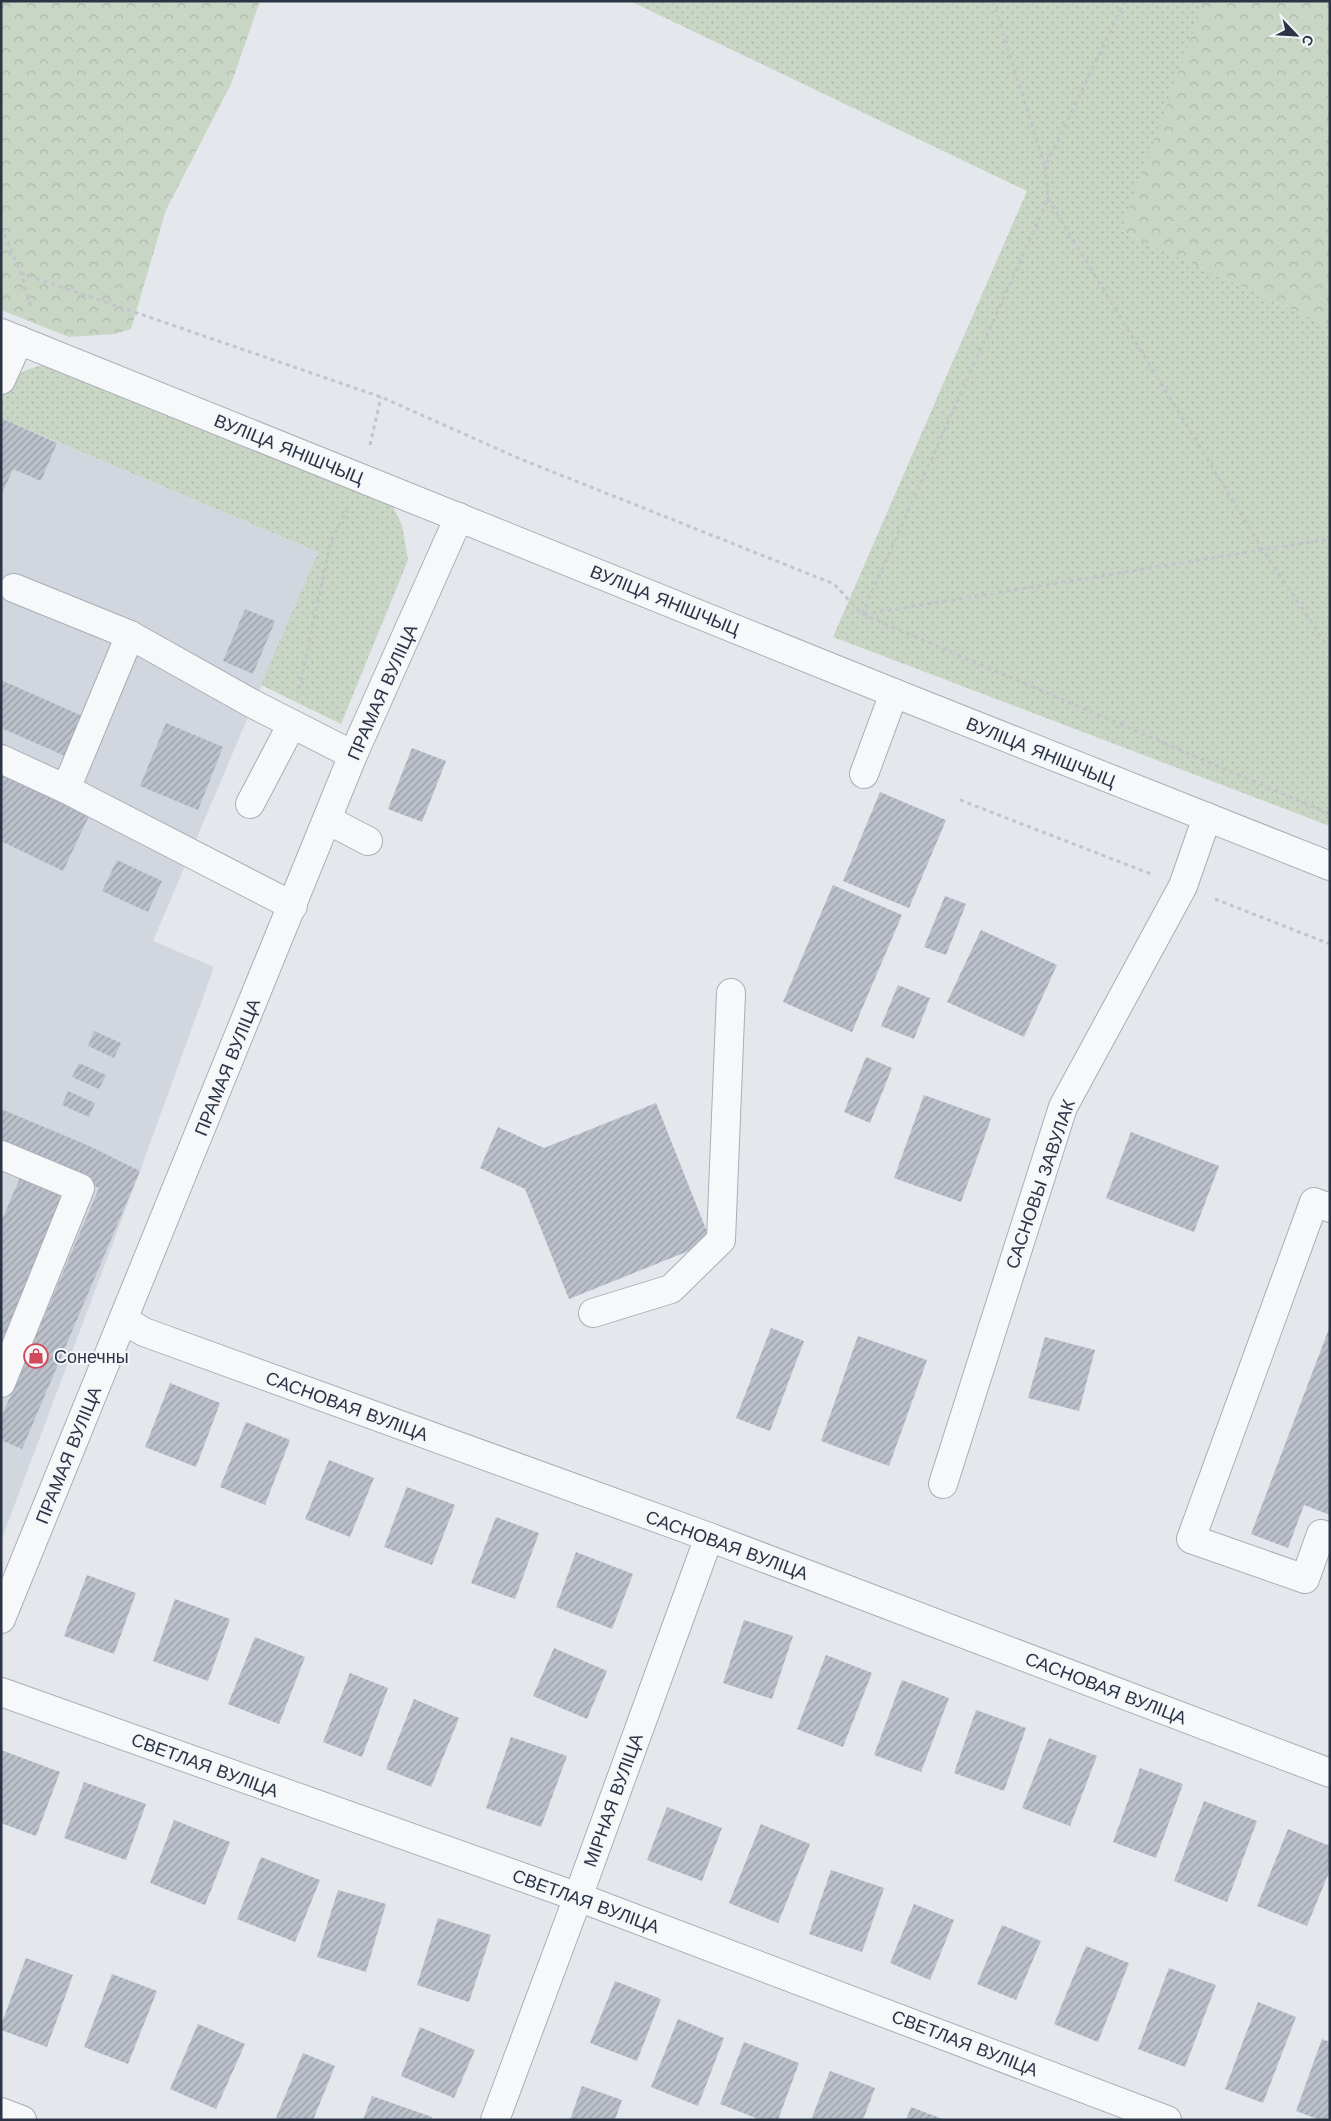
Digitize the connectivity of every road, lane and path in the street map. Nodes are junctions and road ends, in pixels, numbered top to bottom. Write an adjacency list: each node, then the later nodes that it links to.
1 (993, 1): 3 (path)
2 (1125, 1): 3 (path)
3 (1045, 167): 4 (path)
4 (1048, 199): 13 (path); 15 (path)
5 (1, 227): 6 (path)
6 (21, 273): 7 (path); 9 (path)
7 (21, 341): 8 (street); 10 (street, ВУЛІЦА ЯНІШЧЫЦ)
8 (1, 380)
9 (381, 397): 10 (path); 15 (path)
10 (362, 478): 11 (street, ВУЛІЦА ЯНІШЧЫЦ); 19 (path)
11 (459, 517): 18 (street, ВУЛІЦА ЯНІШЧЫЦ); 20 (street, ПРАМАЯ ВУЛІЦА)
12 (1330, 539): 13 (path)
13 (1263, 550): 15 (path); 17 (path)
14 (14, 588): 16 (street)
15 (862, 614): 26 (path)
16 (130, 635): 19 (street); 23 (street)
17 (1330, 650)
18 (894, 693): 22 (street); 27 (street, ВУЛІЦА ЯНІШЧЫЦ)
19 (292, 724): 20 (street); 25 (street)
20 (353, 755): 28 (street, ПРАМАЯ ВУЛІЦА)
21 (1, 759): 23 (street)
22 (864, 774)
23 (66, 789): 32 (street)
24 (960, 800): 31 (path)
25 (250, 804)
26 (1330, 814)
27 (1207, 817): 30 (street, ВУЛІЦА ЯНІШЧЫЦ); 31 (street, САСНОВЫ ЗАВУЛАК)
28 (328, 820): 29 (street); 32 (street, ПРАМАЯ ВУЛІЦА)
29 (368, 841)
30 (1330, 866)
31 (1183, 886): 33 (path); 40 (street, САСНОВЫ ЗАВУЛАК)
32 (293, 906): 38 (street, ПРАМАЯ ВУЛІЦА)
33 (1330, 944)
34 (731, 993): 37 (street)
35 (1, 1155): 39 (street)
36 (1330, 1208): 41 (street)
37 (593, 1313)
38 (124, 1320): 42 (street, САСНОВАЯ ВУЛІЦА); 43 (street, ПРАМАЯ ВУЛІЦА)
39 (1, 1383)
40 (943, 1484)
41 (1321, 1534)
42 (709, 1537): 47 (street, САСНОВАЯ ВУЛІЦА); 48 (street, МІРНАЯ ВУЛІЦА)
43 (27, 1556): 44 (street); 45 (street, ПРАМАЯ ВУЛІЦА)
44 (1, 1565)
45 (1, 1619)
46 (1, 1692): 48 (street, СВЕТЛАЯ ВУЛІЦА)
47 (1330, 1773)
48 (578, 1897): 51 (street, МІРНАЯ ВУЛІЦА); 52 (street, СВЕТЛАЯ ВУЛІЦА)
49 (1, 2112): 50 (street)
50 (22, 2120)
51 (495, 2120)
52 (1167, 2120)

